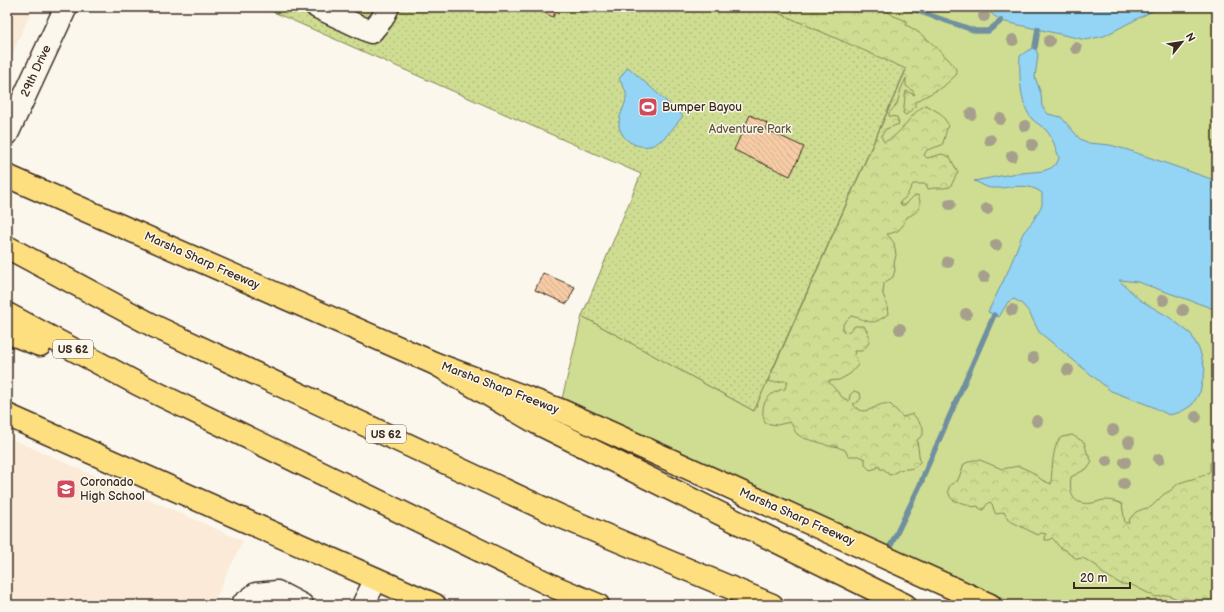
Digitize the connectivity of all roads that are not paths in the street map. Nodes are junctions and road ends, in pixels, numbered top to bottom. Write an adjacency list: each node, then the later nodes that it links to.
1 (66, 7): 4 (street, 29th Drive)
2 (317, 7): 3 (street)
3 (388, 7)
4 (7, 134)
5 (7, 176): 9 (main road, Marsha Sharp Freeway)
6 (7, 247): 18 (main road, US 62)
7 (7, 314): 10 (main road, US 62)
8 (7, 332): 10 (main road)
9 (436, 364): 19 (main road); 20 (main road, Marsha Sharp Freeway)
10 (138, 384): 17 (main road, US 62)
11 (7, 415): 12 (main road)
12 (376, 579): 15 (street); 16 (main road)
13 (242, 605): 14 (street)
14 (302, 605)
15 (363, 605)
16 (435, 605)
17 (598, 605)
18 (772, 605)
19 (905, 605)
20 (990, 605)

